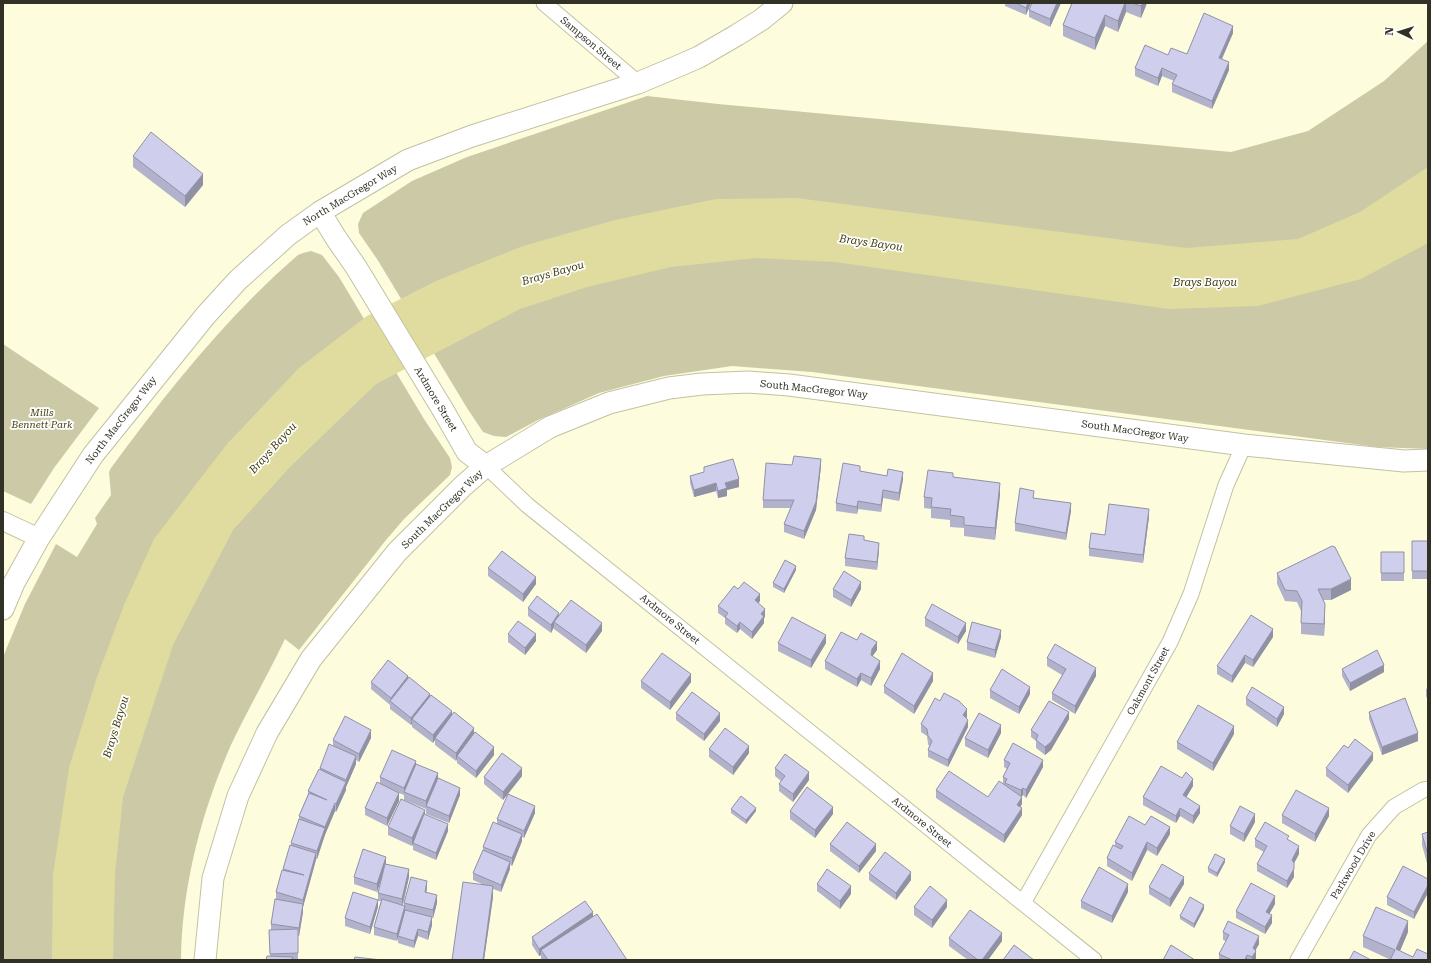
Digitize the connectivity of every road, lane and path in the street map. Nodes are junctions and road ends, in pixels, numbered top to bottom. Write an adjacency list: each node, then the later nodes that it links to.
1 (544, 3): 3 (street, Sampson Street)
2 (782, 3): 3 (main road, North MacGregor Way)
3 (638, 82): 4 (main road, North MacGregor Way)
4 (320, 212): 7 (main road, Ardmore Street); 9 (main road, North MacGregor Way)
5 (1244, 445): 6 (main road, South MacGregor Way); 7 (main road, South MacGregor Way); 12 (street, Oakmont Street)
6 (1428, 460)
7 (486, 466): 12 (street, Ardmore Street); 13 (main road, South MacGregor Way)
8 (3, 521): 9 (street)
9 (40, 538): 10 (main road, North MacGregor Way)
10 (3, 609)
11 (1428, 789): 15 (street, Parkwood Drive)
12 (1023, 903): 14 (street, Ardmore Street)
13 (205, 960)
14 (1094, 960)
15 (1298, 960)

